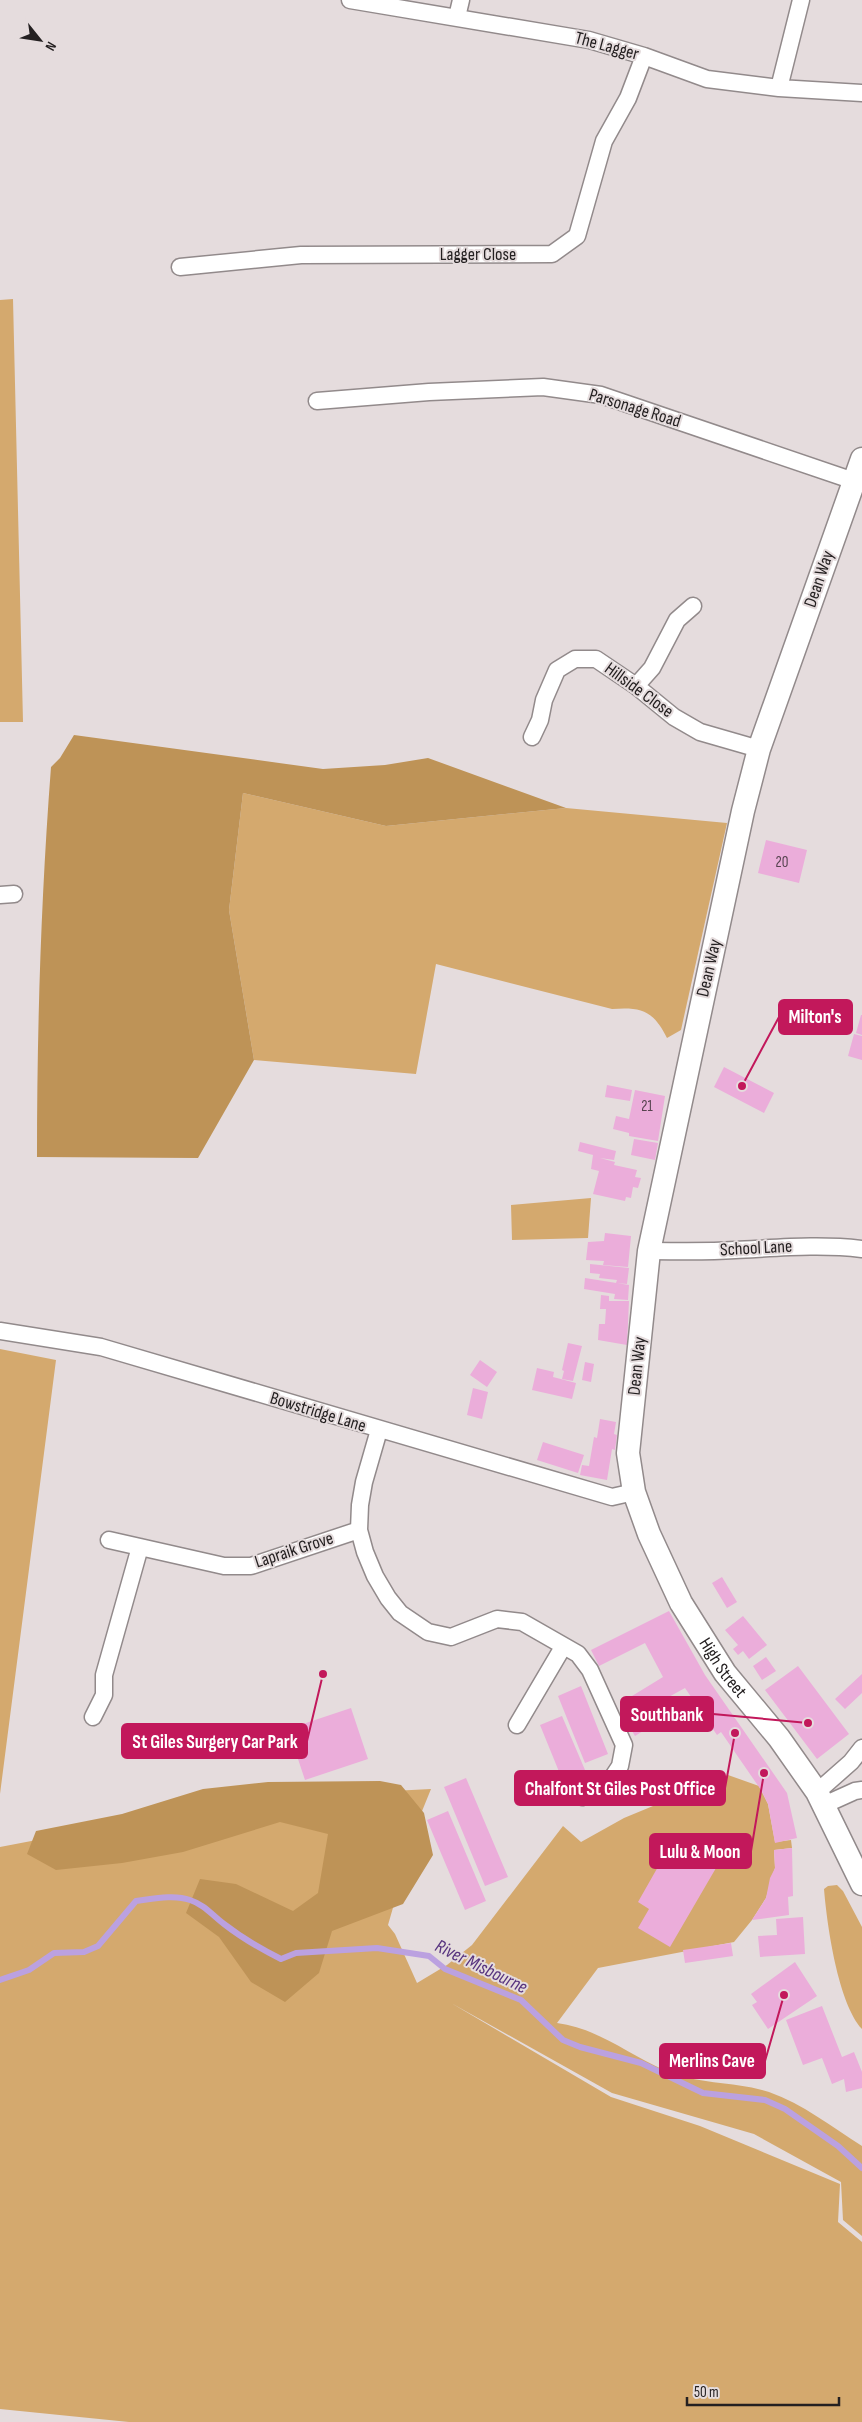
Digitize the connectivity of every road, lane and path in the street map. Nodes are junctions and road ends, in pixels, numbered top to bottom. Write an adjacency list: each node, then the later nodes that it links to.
1 (350, 0): 4 (street, The Lagger)
2 (462, 0): 4 (street)
3 (801, 0): 6 (street)
4 (457, 17): 5 (street, The Lagger)
5 (644, 56): 6 (street, The Lagger); 8 (street, Lagger Close)
6 (779, 88): 7 (street, The Lagger)
7 (862, 93)
8 (180, 267)
9 (317, 402): 11 (street, Parsonage Road)
10 (862, 459): 11 (street, Dean Way)
11 (854, 481): 15 (street, Dean Way)
12 (693, 606): 13 (street)
13 (636, 686): 14 (street, Hillside Close); 15 (street, Hillside Close)
14 (532, 737)
15 (759, 750): 17 (street, Dean Way)
16 (862, 1249): 17 (street, School Lane)
17 (649, 1251): 20 (street, Dean Way)
18 (0, 1331): 19 (street, Bowstridge Lane)
19 (379, 1430): 20 (street, Bowstridge Lane); 21 (street)
20 (634, 1492): 30 (street, High Street)
21 (360, 1530): 23 (street, Lapraik Grove); 24 (street)
22 (109, 1540): 23 (street, Lapraik Grove)
23 (140, 1548): 25 (street)
24 (564, 1646): 26 (street); 29 (street)
25 (93, 1717)
26 (516, 1725)
27 (862, 1748): 30 (street)
28 (862, 1790): 30 (street)
29 (582, 1798)
30 (821, 1798): 31 (street, High Street)
31 (862, 1884)

